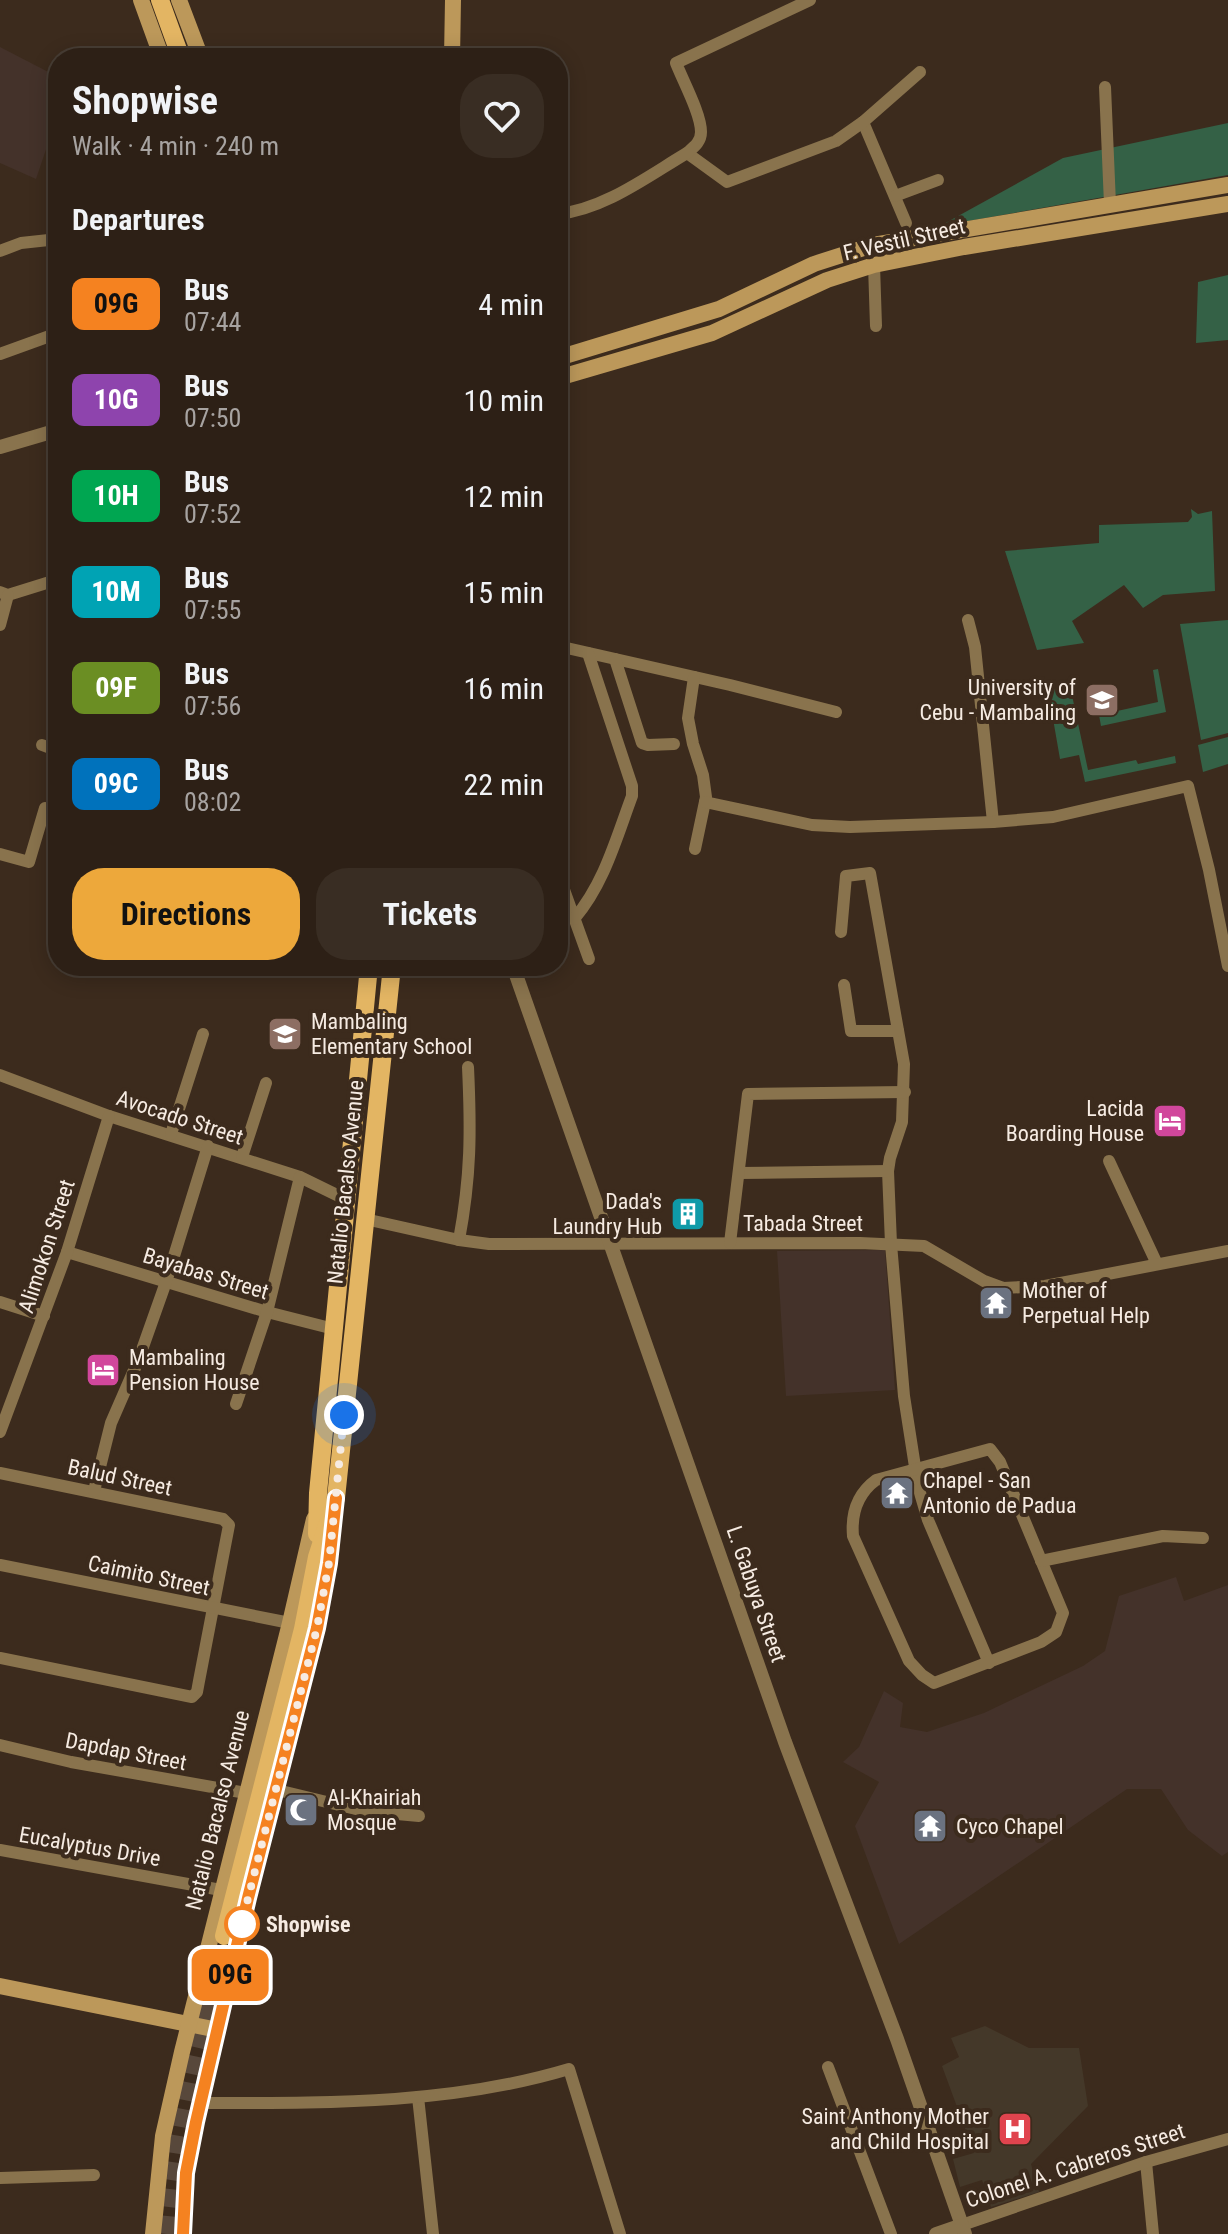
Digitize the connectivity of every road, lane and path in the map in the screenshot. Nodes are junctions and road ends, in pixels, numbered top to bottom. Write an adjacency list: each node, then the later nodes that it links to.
1 (141, 0): 7 (main road)
2 (160, 0): 8 (main road)
3 (179, 0): 9 (main road)
4 (453, 0): 10 (main road)
5 (810, 0): 6 (street)
6 (779, 7): 14 (street)
7 (158, 48)
8 (177, 48)
9 (197, 48)
10 (452, 48)
11 (920, 72): 13 (street)
12 (1105, 87): 18 (street)
13 (863, 122): 14 (street); 17 (street)
14 (687, 153): 20 (street)
15 (938, 180): 17 (street)
16 (1228, 185): 18 (main road, F. Vestil Street)
17 (895, 196): 21 (street)
18 (1110, 204): 28 (main road, F. Vestil Street)
19 (1228, 204): 24 (main road, F. Vestil Street)
20 (568, 212)
21 (906, 223)
22 (48, 240): 23 (street)
23 (0, 251)
24 (874, 265): 25 (street); 29 (main road, F. Vestil Street)
25 (876, 326)
26 (48, 337): 27 (street)
27 (0, 354)
28 (568, 355)
29 (568, 375)
30 (48, 433): 31 (street)
31 (0, 447)
32 (48, 584): 33 (street)
33 (4, 593): 35 (street)
34 (968, 620): 46 (street)
35 (0, 625)
36 (568, 648): 37 (street)
37 (588, 653): 38 (street); 50 (street)
38 (615, 659): 39 (street); 41 (street)
39 (694, 677): 40 (street); 44 (street)
40 (836, 712)
41 (674, 744)
42 (42, 745): 43 (street)
43 (48, 747)
44 (705, 802): 46 (street); 47 (street)
45 (45, 808): 48 (street)
46 (993, 822): 53 (street)
47 (695, 849)
48 (0, 854)
49 (568, 902): 50 (street)
50 (574, 919): 52 (street)
51 (841, 932): 58 (street)
52 (589, 959)
53 (1228, 966)
54 (368, 976): 72 (main road, Natalio Bacalso Avenue)
55 (391, 976): 73 (main road, Natalio Bacalso Avenue)
56 (516, 976): 75 (street, L. Gabuya Street)
57 (844, 985): 58 (street)
58 (898, 1031): 63 (street)
59 (203, 1034): 65 (street)
60 (468, 1067): 74 (street)
61 (0, 1075): 64 (street, Avocado Street)
62 (266, 1083): 67 (street)
63 (905, 1092): 69 (street); 70 (street)
64 (109, 1116): 65 (street, Avocado Street); 79 (street, Alimokon Street)
65 (171, 1134): 66 (street, Avocado Street)
66 (208, 1146): 67 (street, Avocado Street); 81 (street)
67 (242, 1157): 71 (street, Avocado Street)
68 (1109, 1161): 80 (street)
69 (888, 1171): 70 (street); 77 (street)
70 (739, 1173): 76 (street)
71 (300, 1177): 72 (street, Avocado Street); 83 (street)
72 (347, 1200): 85 (main road, Natalio Bacalso Avenue)
73 (365, 1219): 74 (street, Tabada Street); 91 (main road, Natalio Bacalso Avenue)
74 (459, 1240): 75 (street, Tabada Street)
75 (609, 1242): 76 (street, Tabada Street); 116 (street, L. Gabuya Street)
76 (730, 1243): 77 (street, Tabada Street)
77 (891, 1244): 80 (street, Tabada Street); 88 (street)
78 (1228, 1251): 80 (street, Tabada Street)
79 (67, 1252): 81 (street, Bayabas Street); 84 (street, Alimokon Street)
80 (1157, 1264)
81 (166, 1282): 83 (street, Bayabas Street); 90 (street)
82 (0, 1302): 84 (street)
83 (267, 1312): 85 (street, Bayabas Street); 86 (street)
84 (44, 1316): 87 (street, Alimokon Street)
85 (334, 1329): 91 (main road, Natalio Bacalso Avenue)
86 (236, 1404)
87 (0, 1432)
88 (915, 1467): 93 (street); 98 (street); 98 (street)
89 (0, 1473): 90 (street, Balud Street)
90 (94, 1491): 95 (street, Balud Street)
91 (327, 1496): 96 (main road, Natalio Bacalso Avenue); 100 (main road, Natalio Bacalso Avenue); 105 (main road, Natalio Bacalso Avenue)
92 (1203, 1538): 93 (street)
93 (1041, 1561): 98 (street)
94 (0, 1565): 95 (street, Caimito Street)
95 (214, 1609): 96 (street, Caimito Street); 97 (street)
96 (290, 1623): 101 (main road, Natalio Bacalso Avenue)
97 (0, 1658)
98 (989, 1663)
99 (0, 1745): 101 (street, Dapdap Street)
100 (277, 1790): 102 (street); 108 (main road, Natalio Bacalso Avenue)
101 (246, 1793): 104 (main road, Natalio Bacalso Avenue)
102 (419, 1816)
103 (0, 1850): 104 (street, Eucalyptus Drive)
104 (221, 1890): 107 (main road, Natalio Bacalso Avenue)
105 (224, 1936)
106 (0, 1986): 107 (main road)
107 (189, 2024): 108 (main road); 117 (main road, Natalio Bacalso Avenue)
108 (218, 2030): 111 (main road, Natalio Bacalso Avenue)
109 (828, 2067): 121 (street)
110 (418, 2097): 111 (street); 119 (street); 120 (street)
111 (200, 2103): 118 (main road, Natalio Bacalso Avenue)
112 (1228, 2139): 113 (street, Colonel A. Cabreros Street)
113 (1146, 2162): 116 (street, Colonel A. Cabreros Street); 123 (street)
114 (94, 2175): 115 (street)
115 (0, 2178)
116 (964, 2230): 122 (street, Colonel A. Cabreros Street)
117 (153, 2234)
118 (183, 2234)
119 (433, 2234)
120 (620, 2234)
121 (891, 2234)
122 (936, 2234)
123 (1153, 2234)

